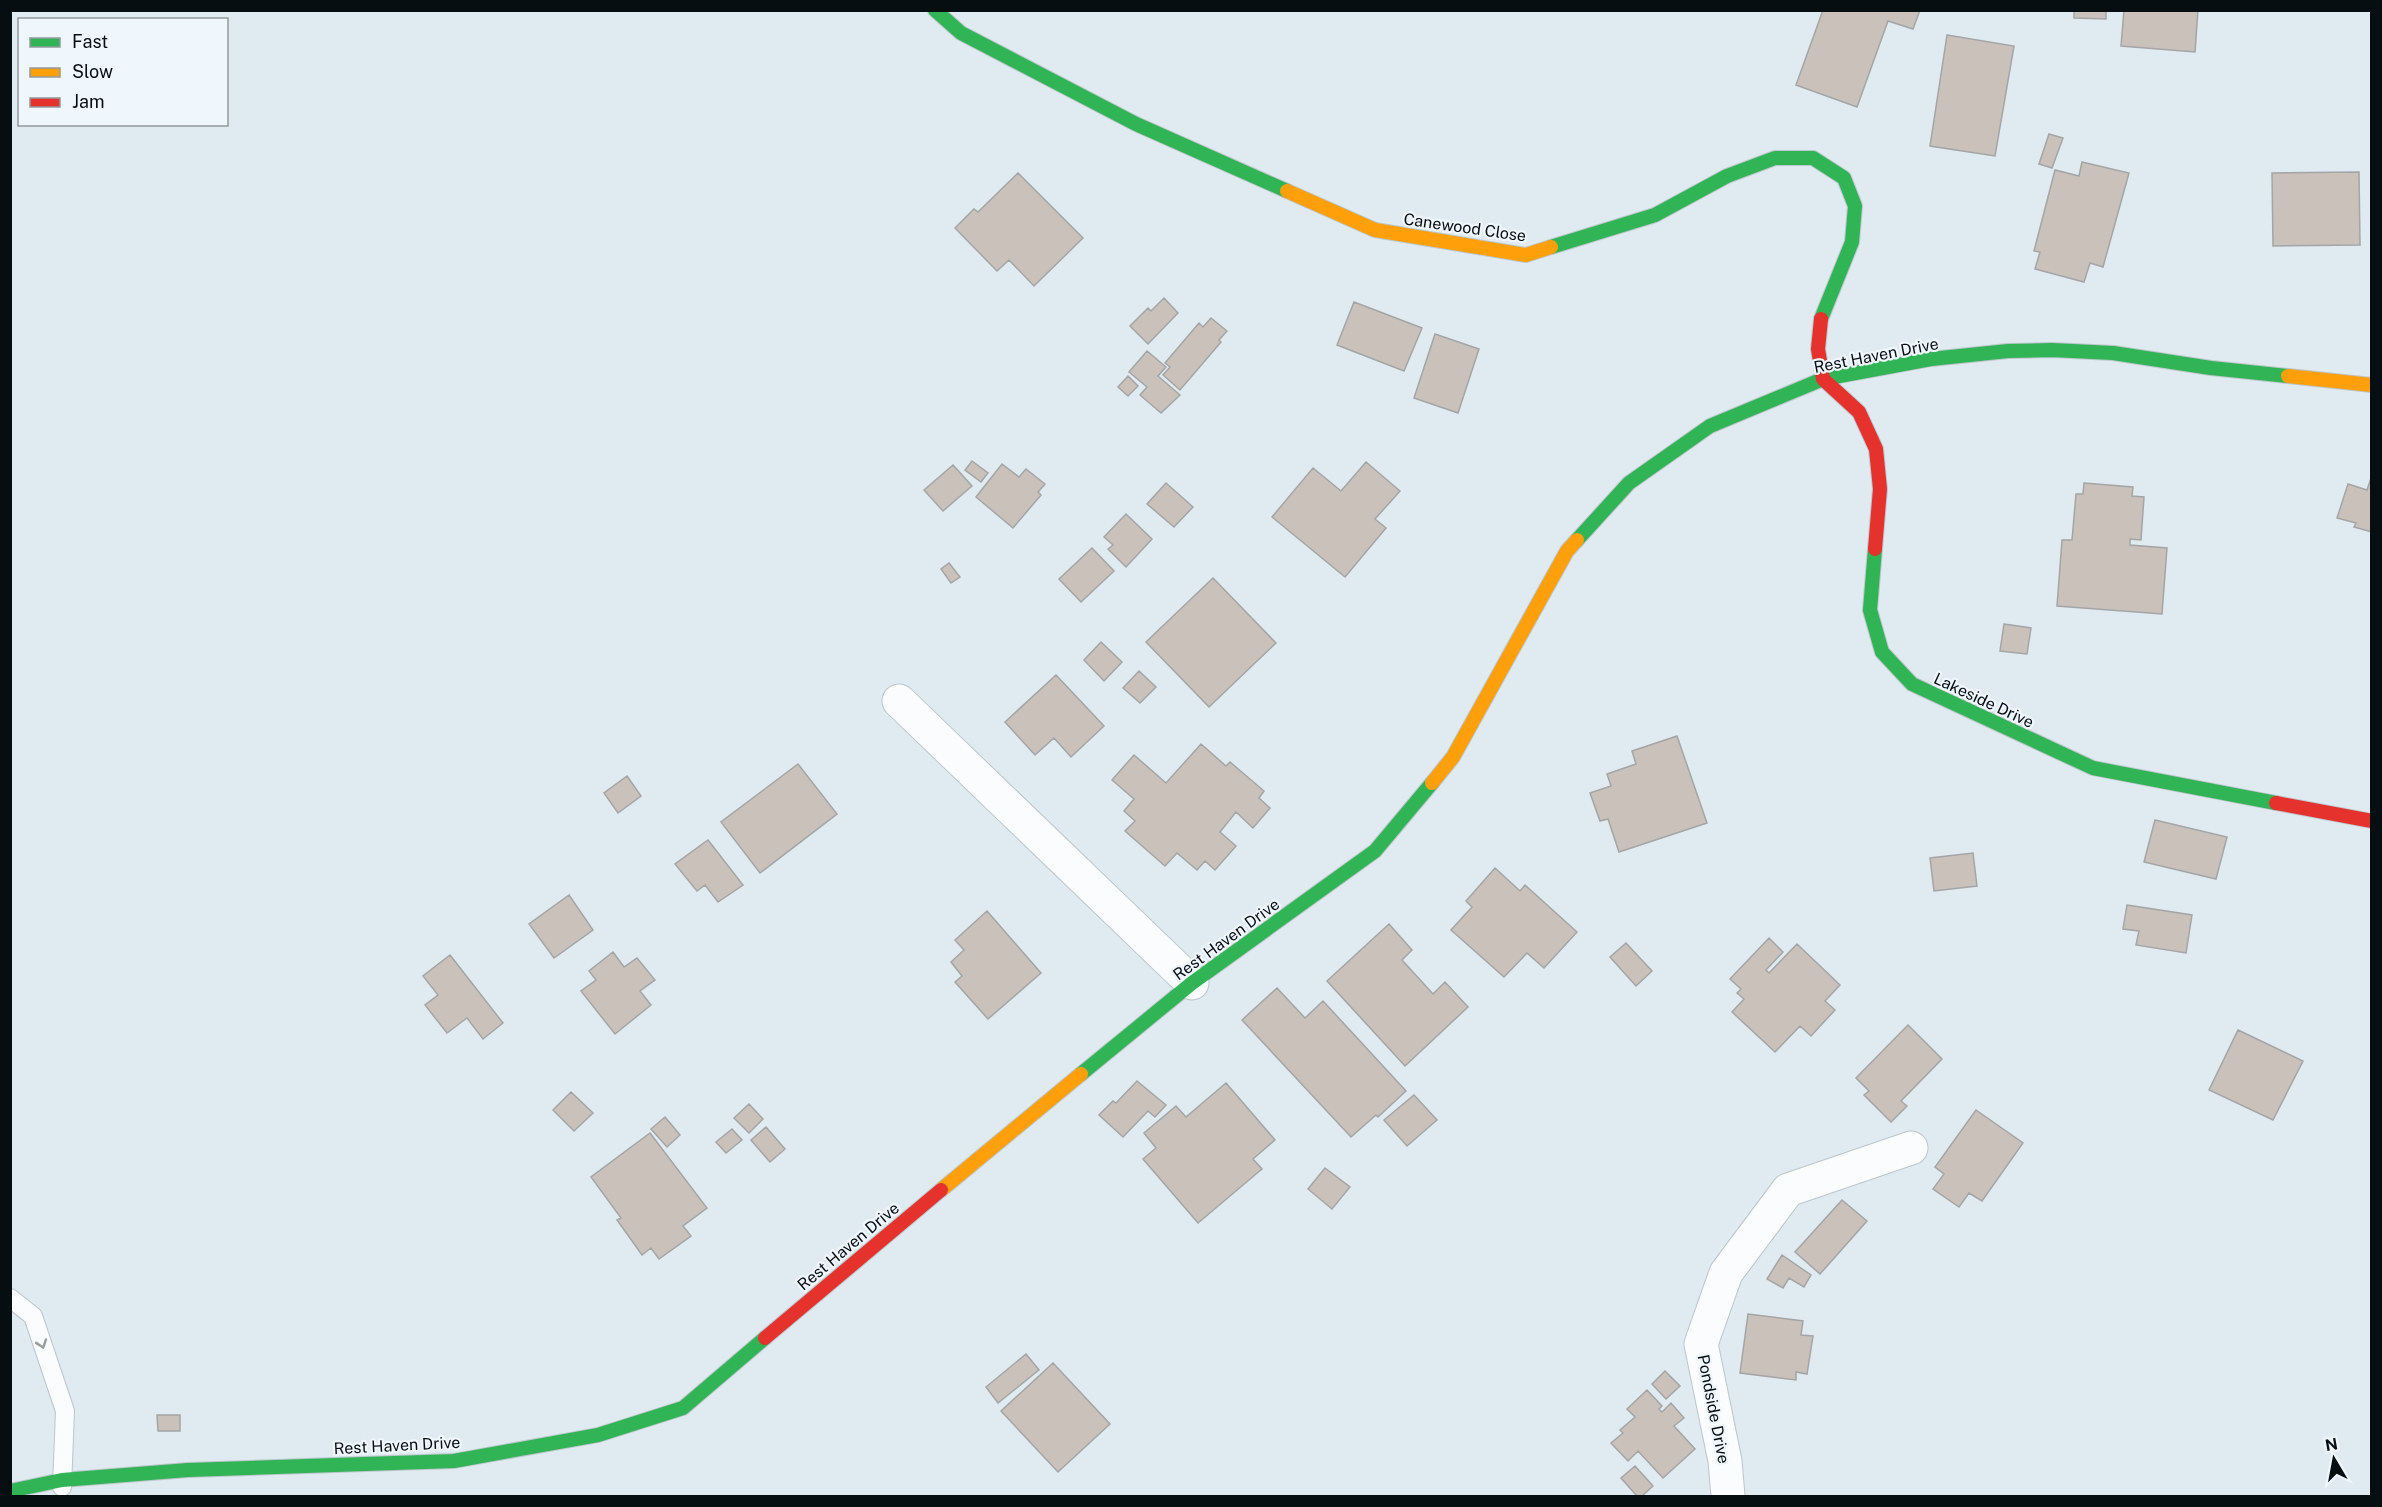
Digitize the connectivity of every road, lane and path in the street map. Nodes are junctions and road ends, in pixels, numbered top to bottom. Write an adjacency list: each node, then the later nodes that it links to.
1 (935, 10): 2 (street, Canewood Close)
2 (1823, 379): 3 (street, Rest Haven Drive); 5 (street, Lakeside Drive); 6 (street, Rest Haven Drive)
3 (2372, 385)
4 (899, 701): 6 (street)
5 (2372, 821)
6 (1192, 983): 9 (street, Rest Haven Drive)
7 (1911, 1148): 11 (street, Pondside Drive)
8 (10, 1298): 9 (lane, one-way to 9)
9 (62, 1489): 10 (street, Rest Haven Drive)
10 (10, 1491)
11 (1728, 1497)

